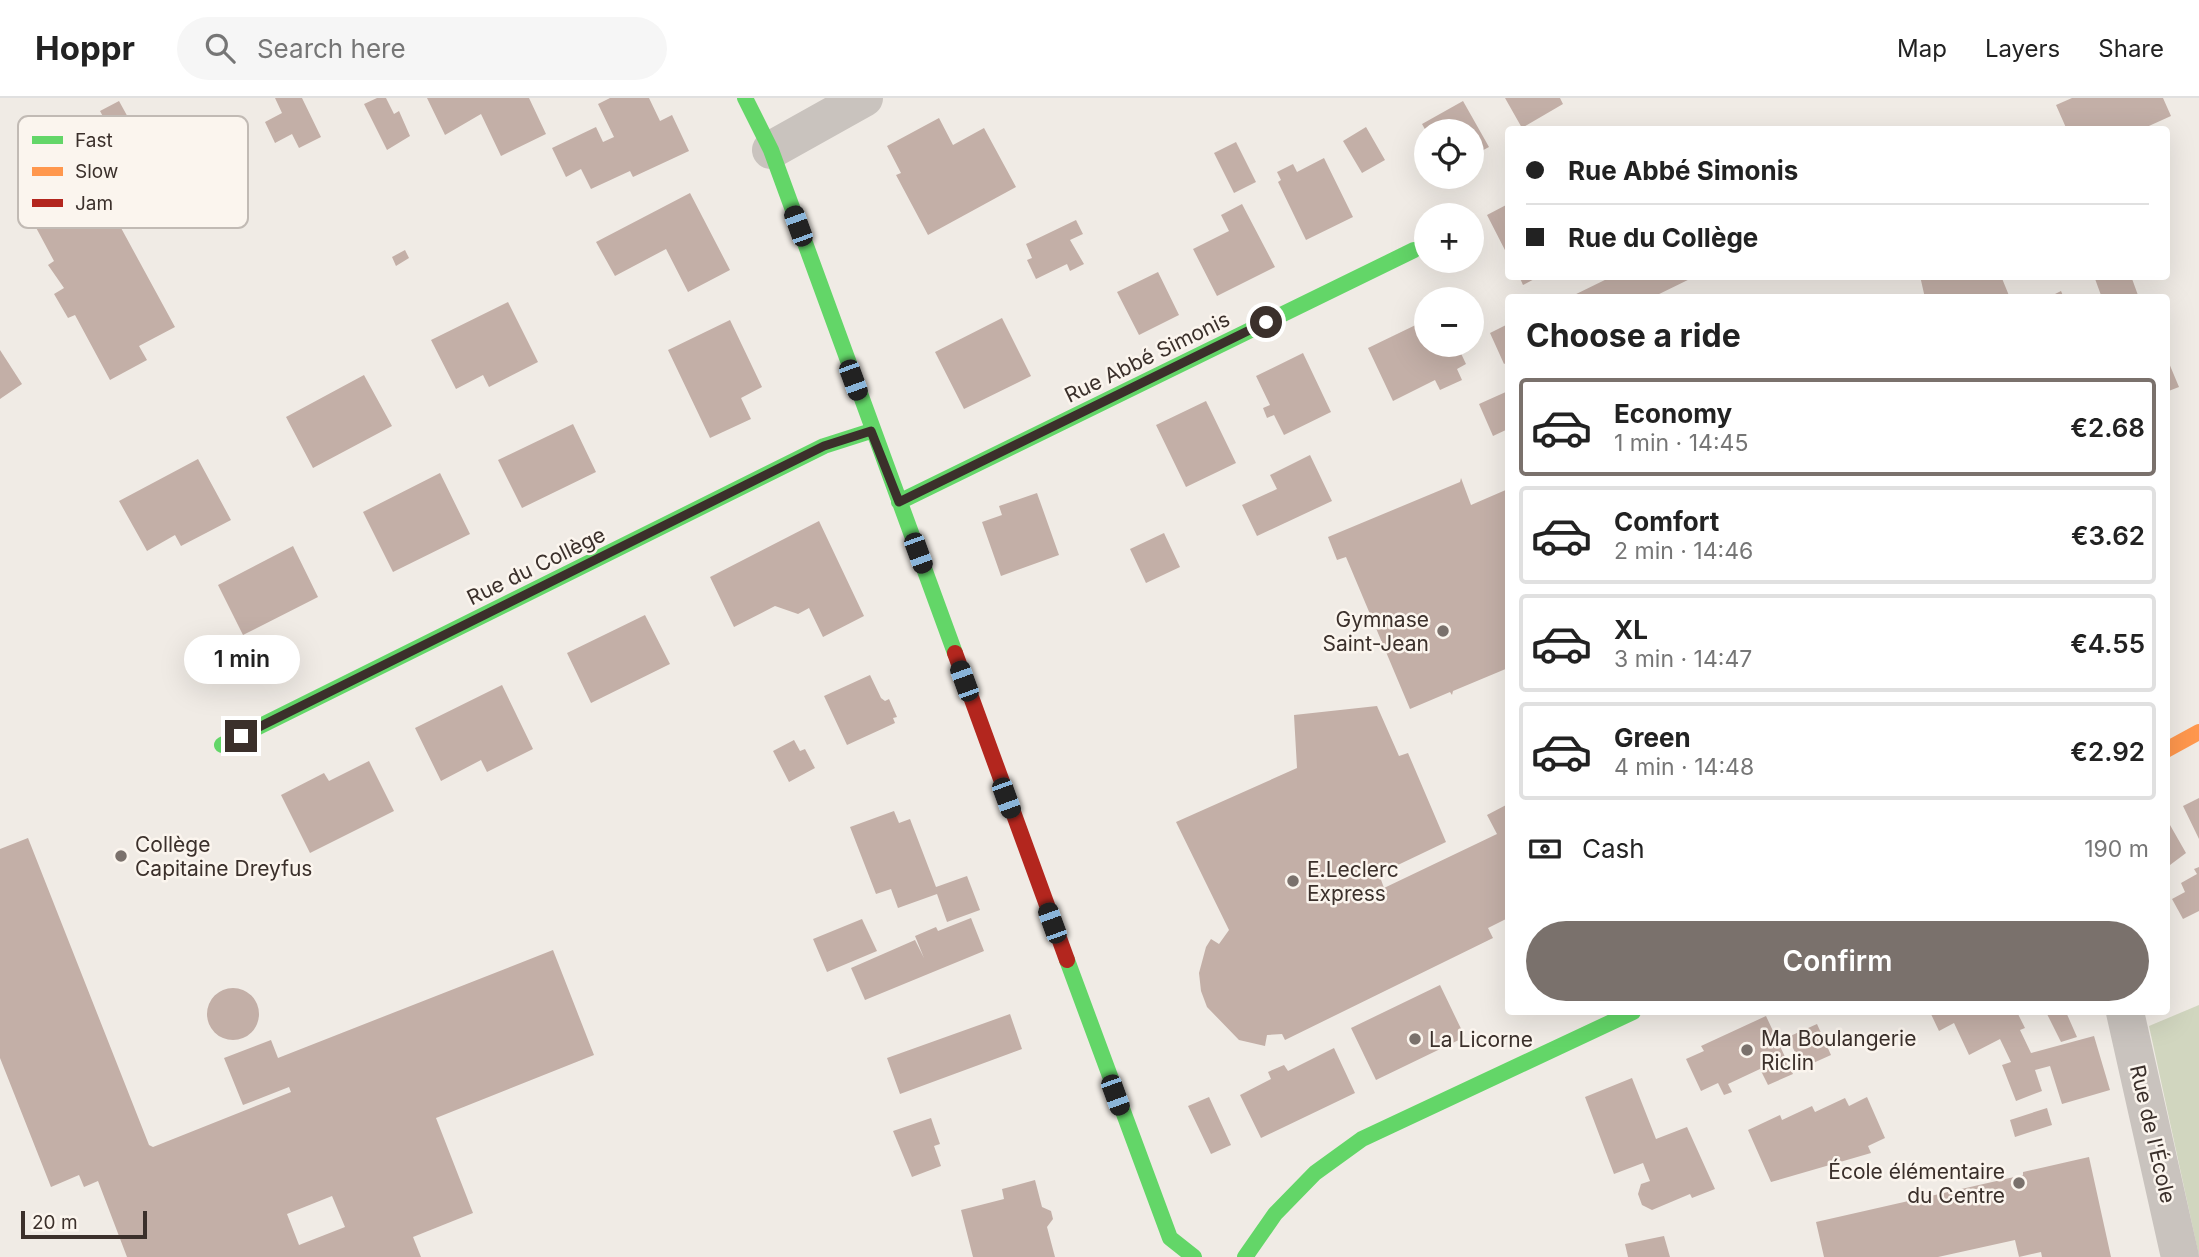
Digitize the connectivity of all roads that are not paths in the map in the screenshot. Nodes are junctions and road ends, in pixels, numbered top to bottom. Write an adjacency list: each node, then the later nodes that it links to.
1 (745, 98): 3 (street)
2 (864, 98): 3 (street)
3 (771, 150): 5 (street)
4 (1414, 250): 6 (street, Rue Abbé Simonis)
5 (871, 431): 6 (street); 8 (street, Rue du Collège)
6 (899, 502): 12 (street)
7 (2199, 732): 9 (street)
8 (222, 745)
9 (2170, 748)
10 (1627, 1015): 13 (street)
11 (2126, 1015): 14 (street, Rue de l'École)
12 (1194, 1257)
13 (1245, 1257)
14 (2180, 1257)

